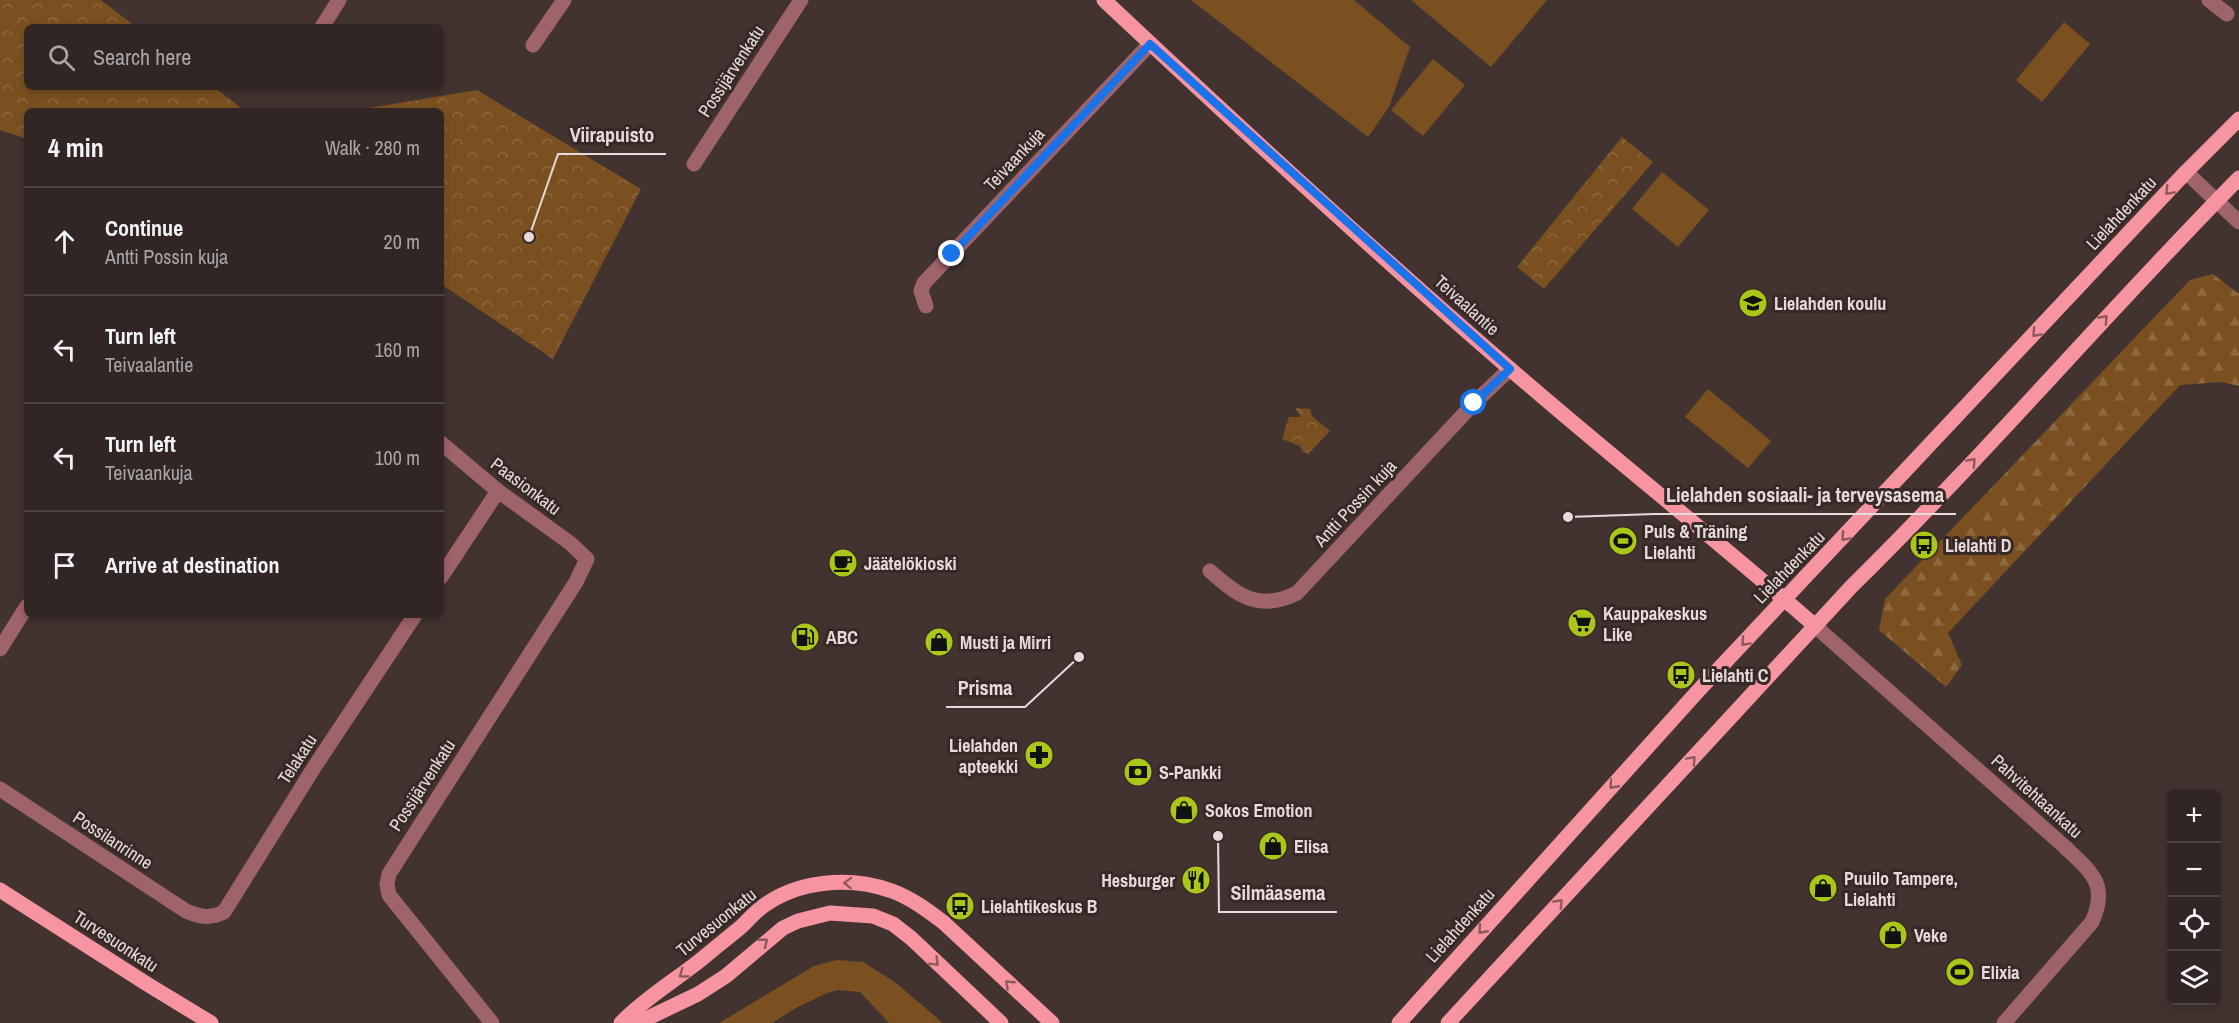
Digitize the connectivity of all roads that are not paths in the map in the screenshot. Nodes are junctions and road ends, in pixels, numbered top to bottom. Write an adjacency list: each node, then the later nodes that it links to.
1 (339, 0): 7 (street)
2 (564, 0): 9 (street)
3 (801, 0): 11 (street, Possijärvenkatu)
4 (1104, 0): 8 (main road, Teivaalantie)
5 (2209, 0): 6 (street)
6 (2227, 14)
7 (324, 24)
8 (1150, 44): 16 (street, Teivaankuja); 17 (main road, Teivaalantie)
9 (534, 45)
10 (2239, 119): 12 (main road, Lielahdenkatu)
11 (694, 164)
12 (2186, 172): 14 (street); 23 (main road, Lielahdenkatu, one-way to 23)
13 (2239, 178): 14 (main road)
14 (2216, 201): 15 (street); 26 (main road, one-way to 14)
15 (2239, 222)
16 (926, 306)
17 (1510, 369): 21 (street, Antti Possin kuja); 23 (main road, Teivaalantie)
18 (444, 446): 19 (street, Paasionkatu)
19 (498, 491): 20 (street, Paasionkatu); 22 (street)
20 (587, 559): 32 (street, Possijärvenkatu)
21 (1210, 571)
22 (444, 572)
23 (1785, 599): 26 (main road, Teivaalantie); 36 (main road, Lielahdenkatu, one-way to 36)
24 (24, 611): 27 (street)
25 (413, 618): 30 (street, Telakatu)
26 (1815, 626): 37 (main road, one-way to 26); 38 (street, Pahvitehtaankatu)
27 (0, 649)
28 (0, 789): 30 (street, Possilanrinne)
29 (0, 890): 31 (main road, Turvesuonkatu)
30 (207, 917)
31 (211, 1023)
32 (492, 1023)
33 (622, 1023): 34 (main road, Turvesuonkatu, one-way to 34); 35 (main road, Turvesuonkatu, one-way to 33)
34 (1001, 1023)
35 (1052, 1023)
36 (1399, 1023)
37 (1448, 1023)
38 (2004, 1023)

